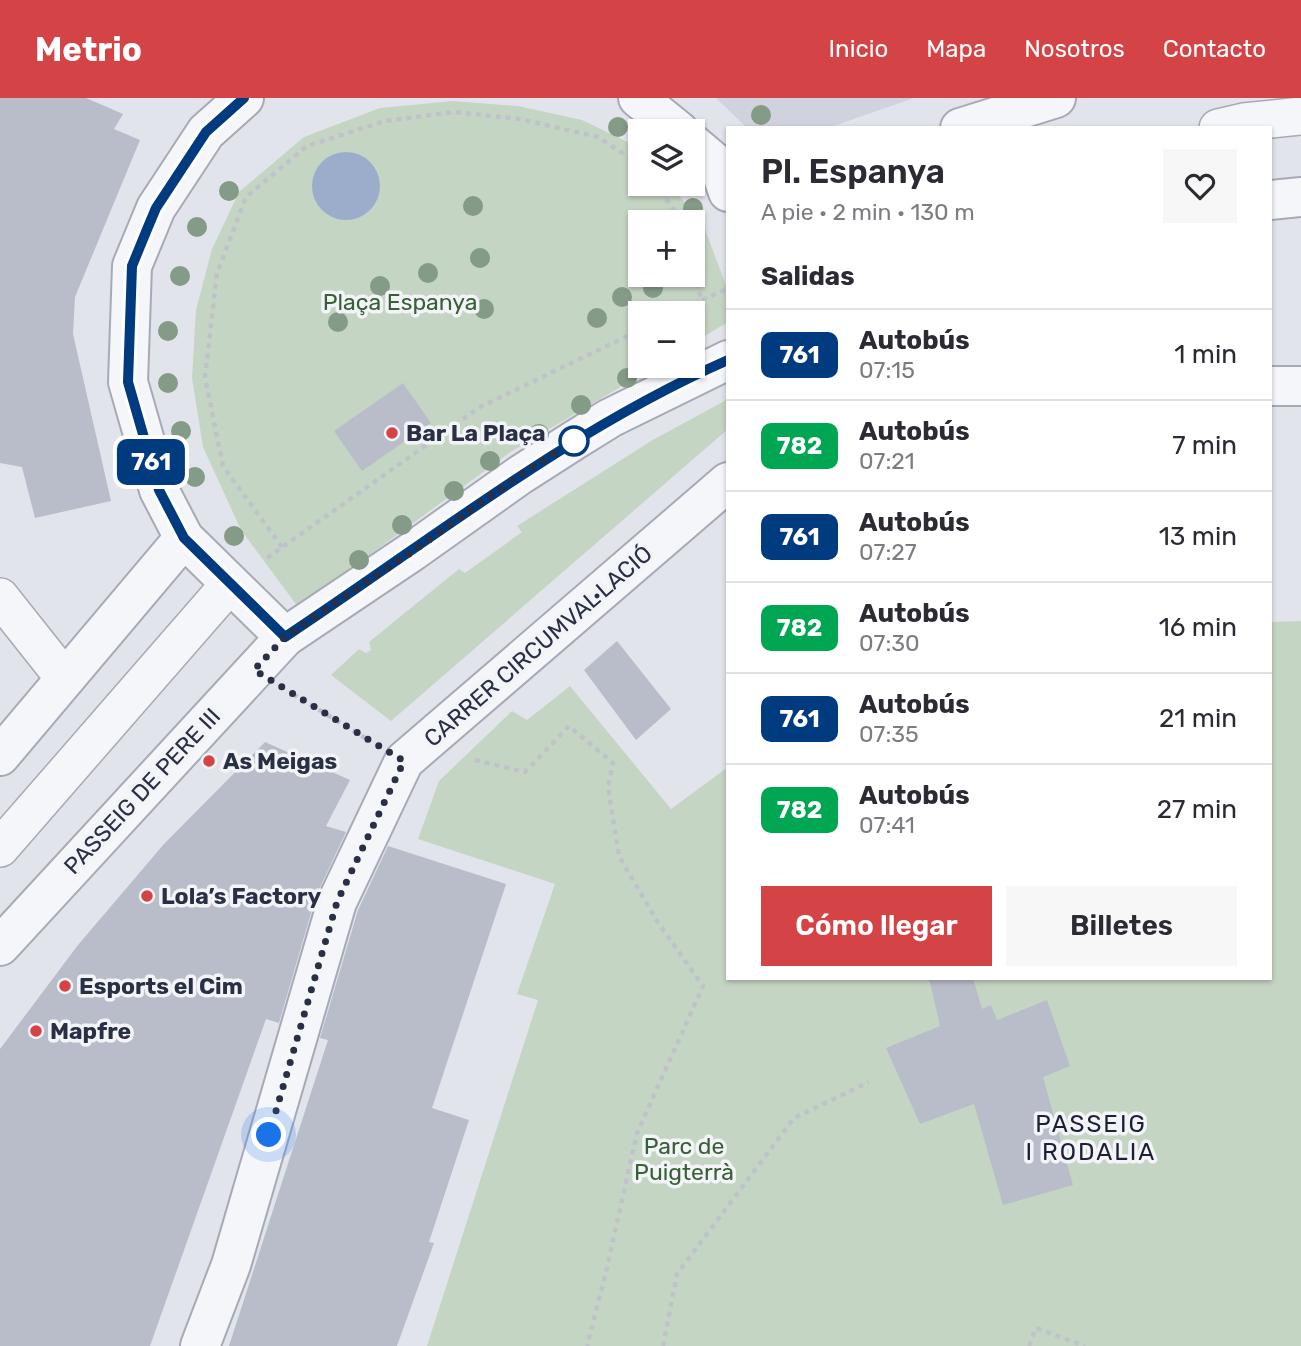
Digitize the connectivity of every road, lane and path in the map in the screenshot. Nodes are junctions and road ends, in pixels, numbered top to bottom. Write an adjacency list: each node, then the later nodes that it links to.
1 (244, 98): 21 (street)
2 (638, 98): 5 (street)
3 (1056, 98): 6 (street)
4 (1301, 116): 7 (street)
5 (664, 119)
6 (966, 126)
7 (1227, 126)
8 (628, 157): 16 (path)
9 (663, 196): 12 (path)
10 (1301, 197): 11 (street)
11 (1272, 200)
12 (674, 210)
13 (698, 287): 15 (path)
14 (726, 289): 15 (path)
15 (702, 301)
16 (628, 336)
17 (723, 357): 24 (street)
18 (1272, 386): 19 (street)
19 (1301, 386)
20 (726, 484): 27 (street, CARRER CIRCUMVAL·LACIÓ)
21 (184, 538): 22 (street); 26 (street)
22 (229, 585): 24 (street); 29 (street)
23 (0, 597): 26 (street)
24 (285, 637): 25 (street, PASSEIG DE PERE III)
25 (254, 670): 27 (path); 30 (street, PASSEIG DE PERE III)
26 (65, 679): 28 (street)
27 (412, 755): 32 (street, CARRER CIRCUMVAL·LACIÓ); 33 (path)
28 (0, 756)
29 (0, 848)
30 (0, 946)
31 (869, 1082): 34 (path)
32 (200, 1346)
33 (587, 1346)
34 (663, 1346)
35 (1029, 1346): 36 (path)
36 (1085, 1346)

